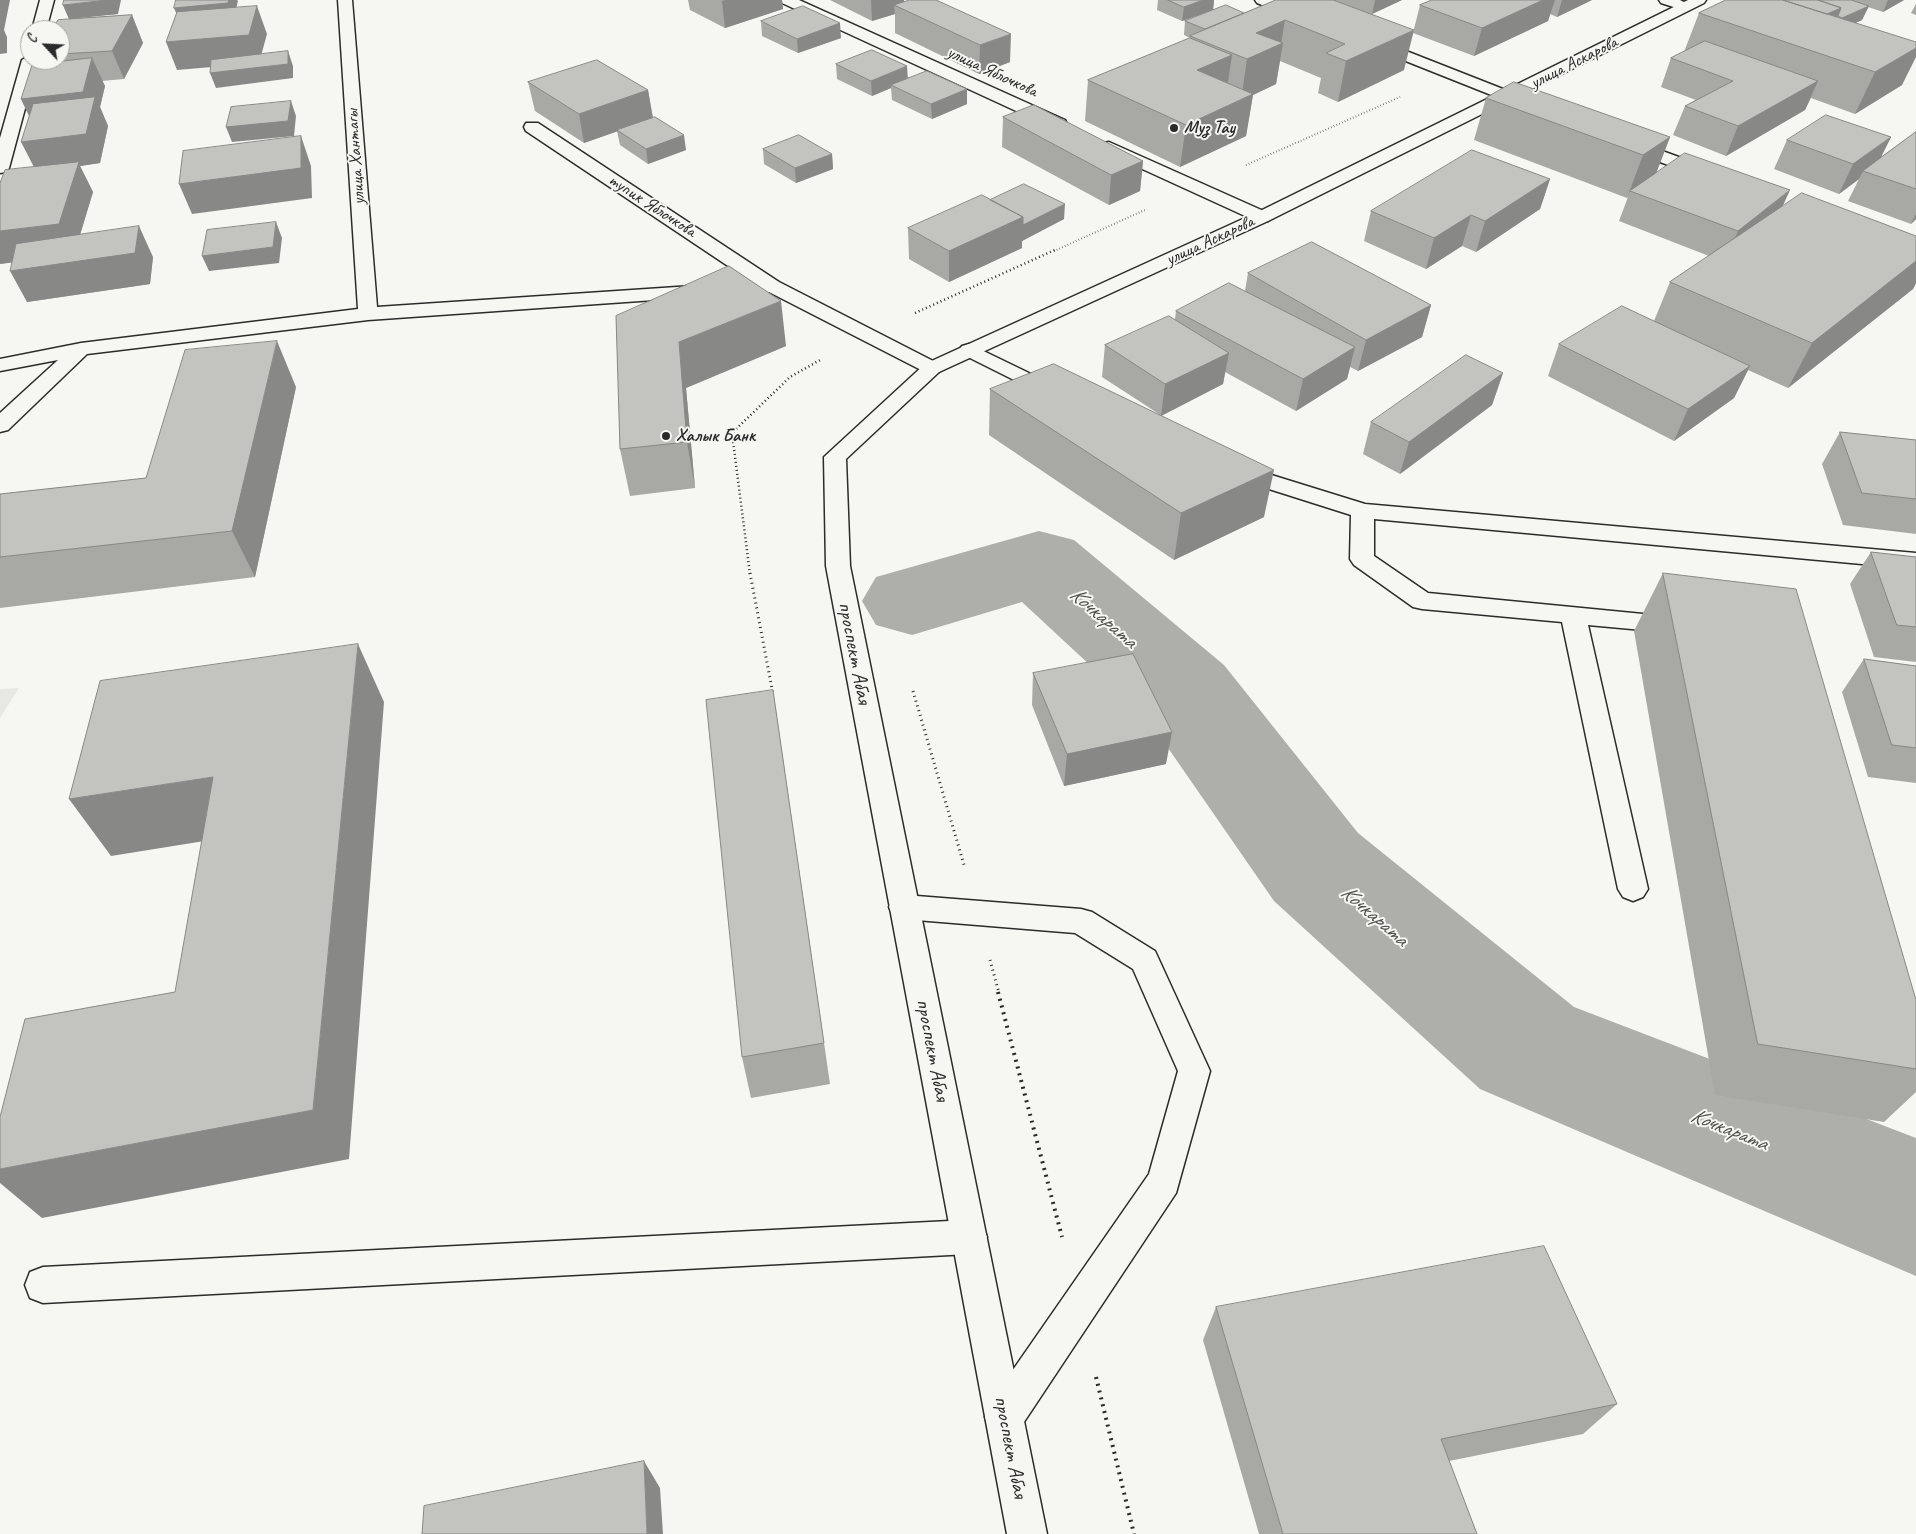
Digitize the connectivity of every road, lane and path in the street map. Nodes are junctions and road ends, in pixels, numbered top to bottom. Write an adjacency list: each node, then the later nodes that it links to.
1 (47, 0): 7 (street)
2 (345, 0): 21 (street, улица Хантагы)
3 (788, 0): 14 (street, улица Яблочкова)
4 (1262, 0): 8 (street)
5 (1666, 0): 6 (street)
6 (1693, 3): 11 (street, улица Аскарова)
7 (42, 20)
8 (1316, 21)
9 (1361, 39): 11 (street)
10 (27, 70): 17 (street)
11 (1507, 96): 12 (street); 19 (street, улица Аскарова)
12 (1542, 110)
13 (532, 127): 20 (street, тупик Яблочкова)
14 (1069, 129)
15 (1615, 138): 18 (street)
16 (1096, 141): 19 (street)
17 (0, 168)
18 (1724, 180)
19 (1262, 217): 23 (street, улица Аскарова)
20 (772, 286): 21 (street); 25 (street, тупик Яблочкова)
21 (368, 314): 22 (street)
22 (81, 349): 24 (street); 27 (street)
23 (969, 350): 25 (street, улица Аскарова); 26 (street)
24 (0, 365)
25 (932, 368): 31 (street, улица Аскарова)
26 (1070, 400)
27 (0, 425)
28 (1212, 464): 29 (street)
29 (1363, 511): 30 (street); 33 (street)
30 (1916, 561)
31 (838, 566): 38 (street, проспект Абая)
32 (750, 577): 36 (path)
33 (1573, 615): 34 (street); 37 (street)
34 (1698, 626)
35 (912, 687): 39 (path)
36 (774, 699)
37 (1633, 889)
38 (904, 907): 39 (street); 40 (street, проспект Абая)
39 (978, 913): 42 (path); 42 (street)
40 (969, 1237): 41 (street); 43 (street, проспект Абая)
41 (43, 1285)
42 (1080, 1308): 43 (street); 45 (path)
43 (1004, 1417): 44 (street, проспект Абая)
44 (1027, 1534)
45 (1134, 1534)

